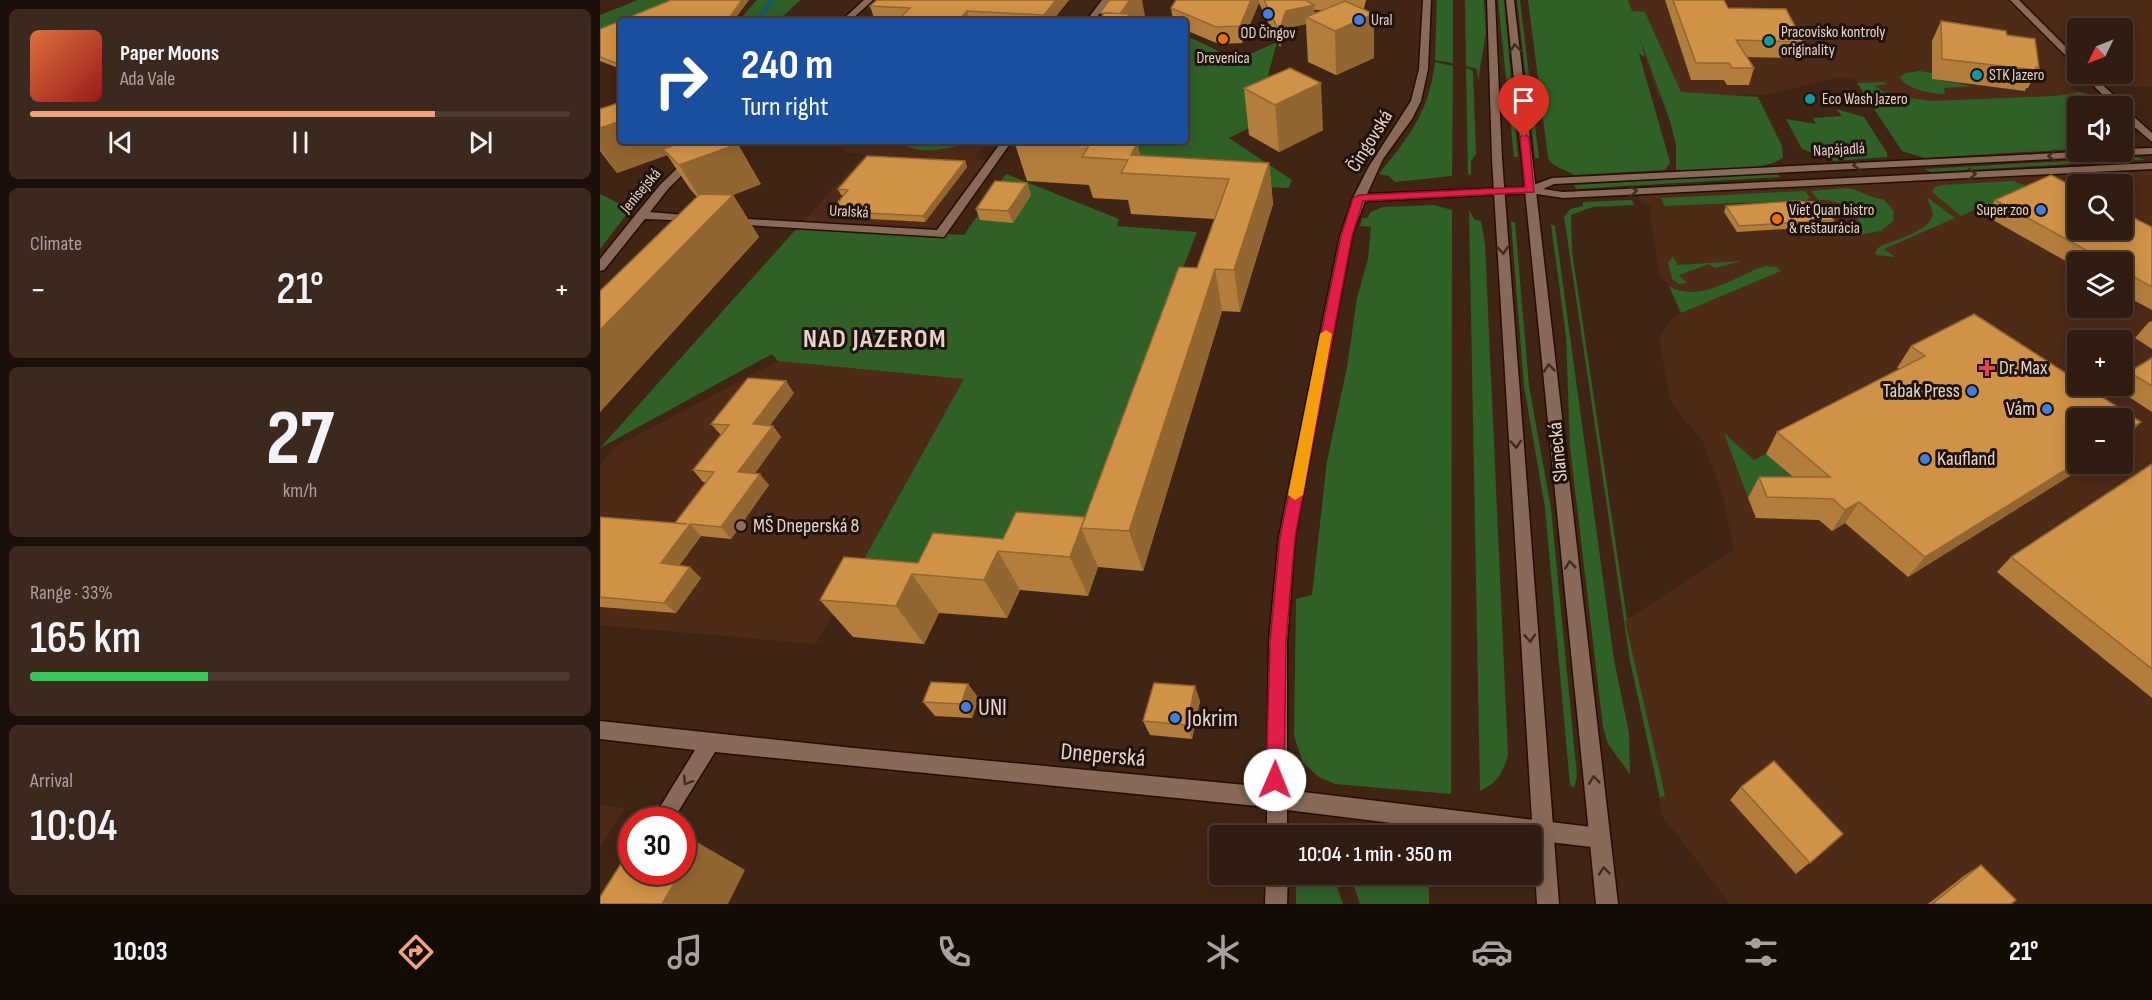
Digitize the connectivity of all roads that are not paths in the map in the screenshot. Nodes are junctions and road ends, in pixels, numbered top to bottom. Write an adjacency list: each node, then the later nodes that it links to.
1 (868, 0): 7 (street)
2 (1106, 0): 8 (street)
3 (1427, 0): 20 (street, Čingovská)
4 (1491, 0): 19 (street, Slanecká)
5 (1510, 0): 18 (street, Slanecká, one-way to 5)
6 (2014, 0): 9 (street)
7 (848, 18)
8 (1092, 18)
9 (2067, 54)
10 (2096, 84): 11 (street)
11 (2109, 96)
12 (2133, 121): 13 (street)
13 (2152, 139)
14 (708, 144): 21 (street, Jenisejská)
15 (1005, 144): 21 (street, Uralská)
16 (2152, 151): 18 (street, Napájadlá, one-way to 18)
17 (2152, 166): 18 (street, Napájadlá, one-way to 17)
18 (1530, 190): 19 (street, Napájadlá); 29 (street, Slanecká, one-way to 18)
19 (1500, 191): 20 (street, Napájadlá); 28 (street, Slanecká, one-way to 28)
20 (1359, 198): 25 (street, Čingovská)
21 (641, 215): 22 (street, Jenisejská)
22 (600, 267)
23 (600, 730): 24 (street, Dneperská)
24 (711, 741): 25 (street, Dneperská); 26 (street, one-way to 26)
25 (1275, 800): 27 (street, Čingovská); 28 (street, Dneperská)
26 (670, 807)
27 (1276, 825)
28 (1543, 832): 29 (street, Dneperská); 32 (street, Slanecká)
29 (1600, 838): 33 (street, Slanecká, one-way to 29)
30 (1277, 885): 31 (street)
31 (1276, 904)
32 (1548, 904)
33 (1607, 904)

